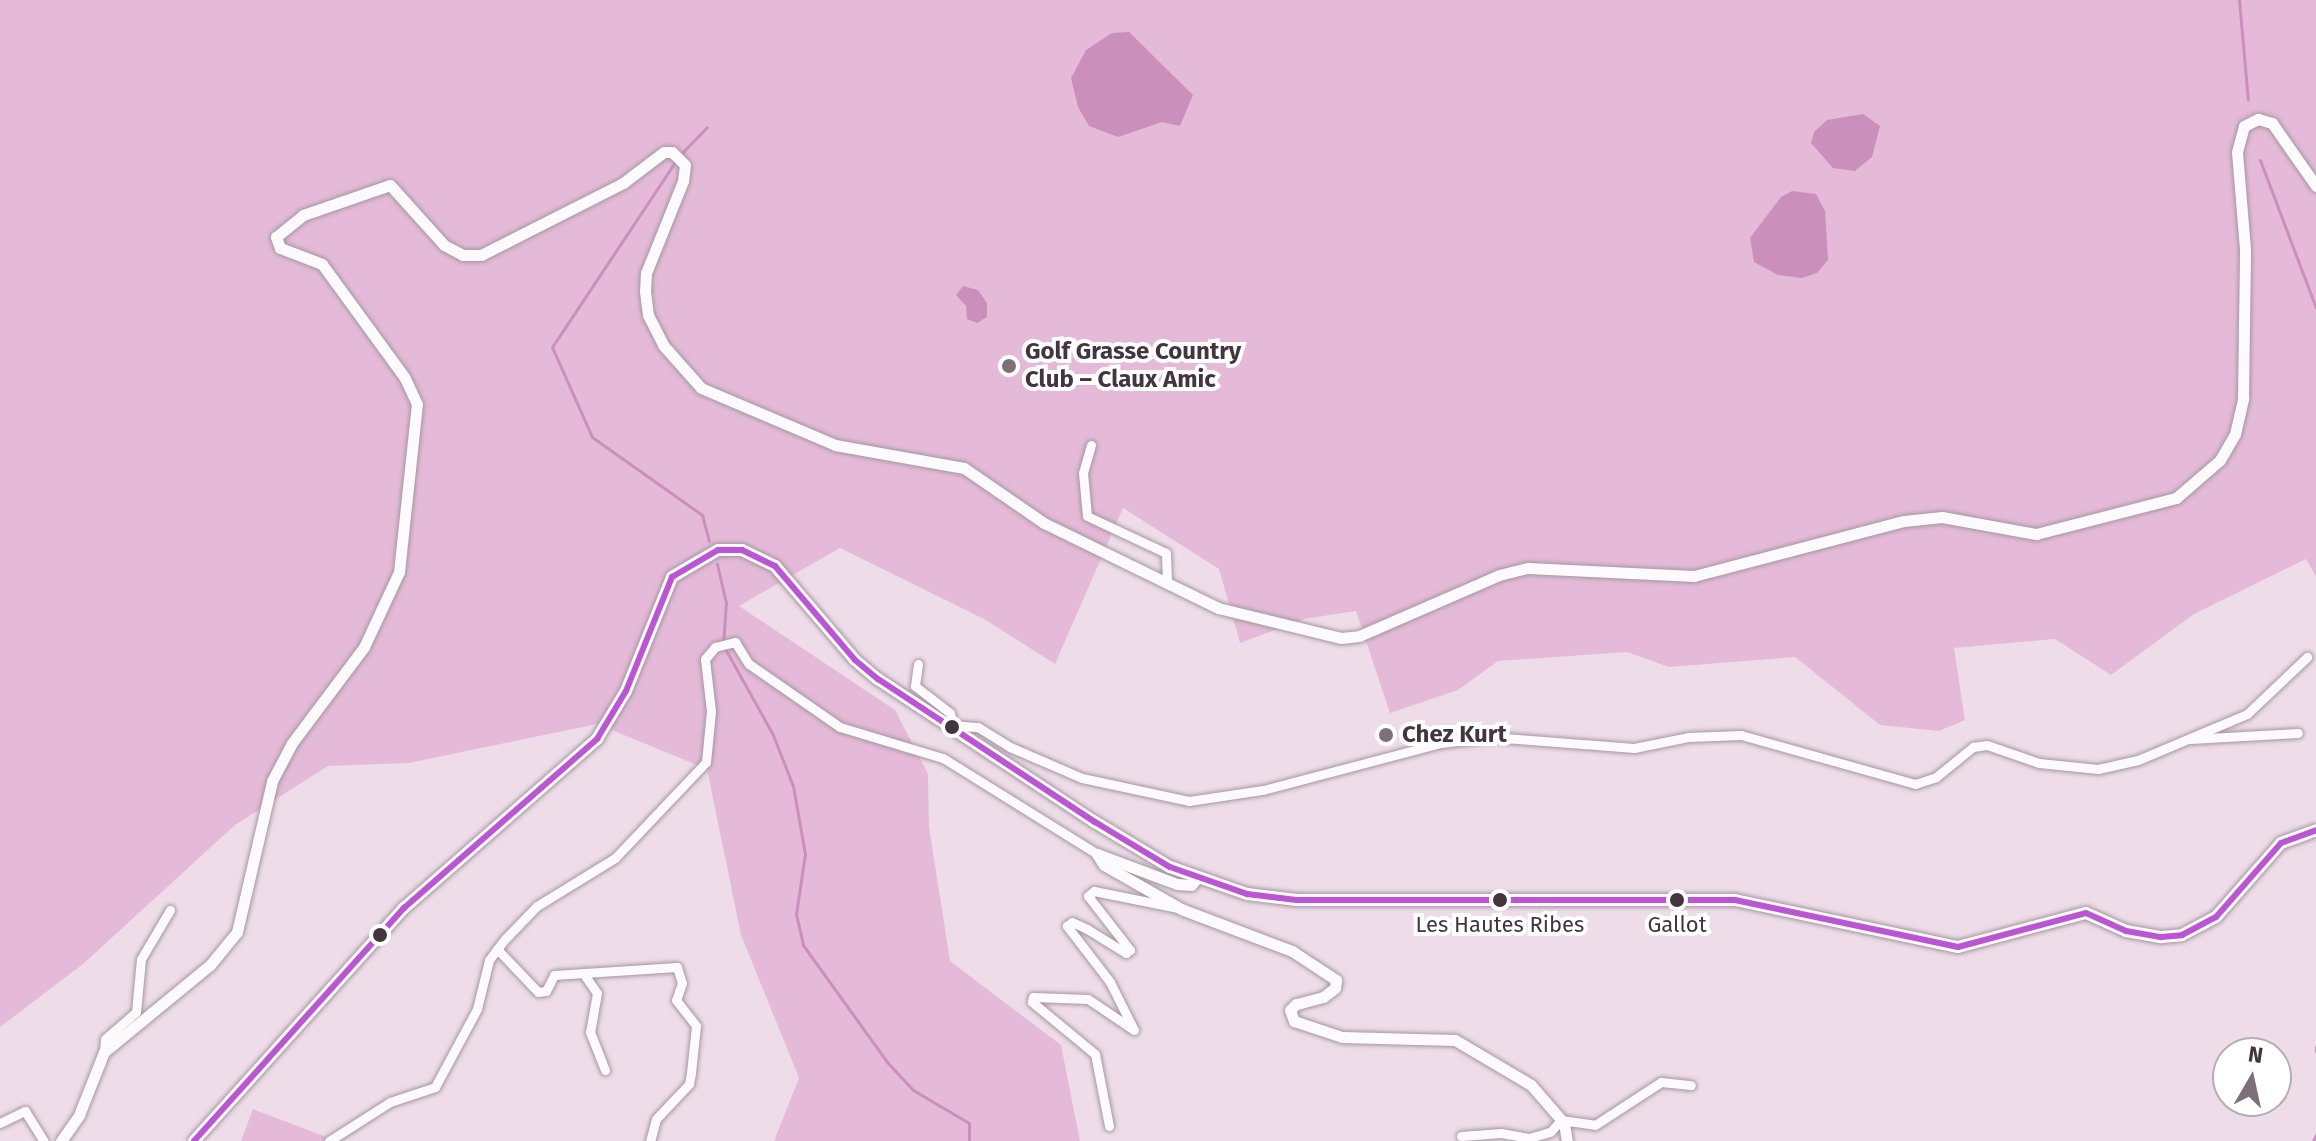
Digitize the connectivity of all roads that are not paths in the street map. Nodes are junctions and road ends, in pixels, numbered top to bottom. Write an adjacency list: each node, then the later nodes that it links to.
1 (2316, 186): 3 (street)
2 (1091, 445): 3 (street)
3 (1167, 584): 16 (street)
4 (2307, 657): 8 (street)
5 (918, 664): 6 (street)
6 (953, 725): 8 (street); 11 (main road); 25 (main road)
7 (2298, 733): 8 (street)
8 (2189, 738)
9 (2316, 830): 11 (main road)
10 (1097, 854): 11 (street); 12 (street); 14 (street)
11 (1196, 879)
12 (1181, 909): 19 (street); 21 (street)
13 (170, 910): 16 (street)
14 (497, 949): 15 (street); 26 (street)
15 (583, 973): 17 (street); 27 (street)
16 (104, 1052): 24 (street)
17 (605, 1070)
18 (1691, 1085): 19 (street)
19 (1561, 1120): 22 (street); 28 (street)
20 (0, 1123): 23 (street)
21 (1109, 1126)
22 (1461, 1136)
23 (44, 1141)
24 (61, 1141)
25 (194, 1141)
26 (329, 1141)
27 (650, 1141)
28 (1567, 1141)

